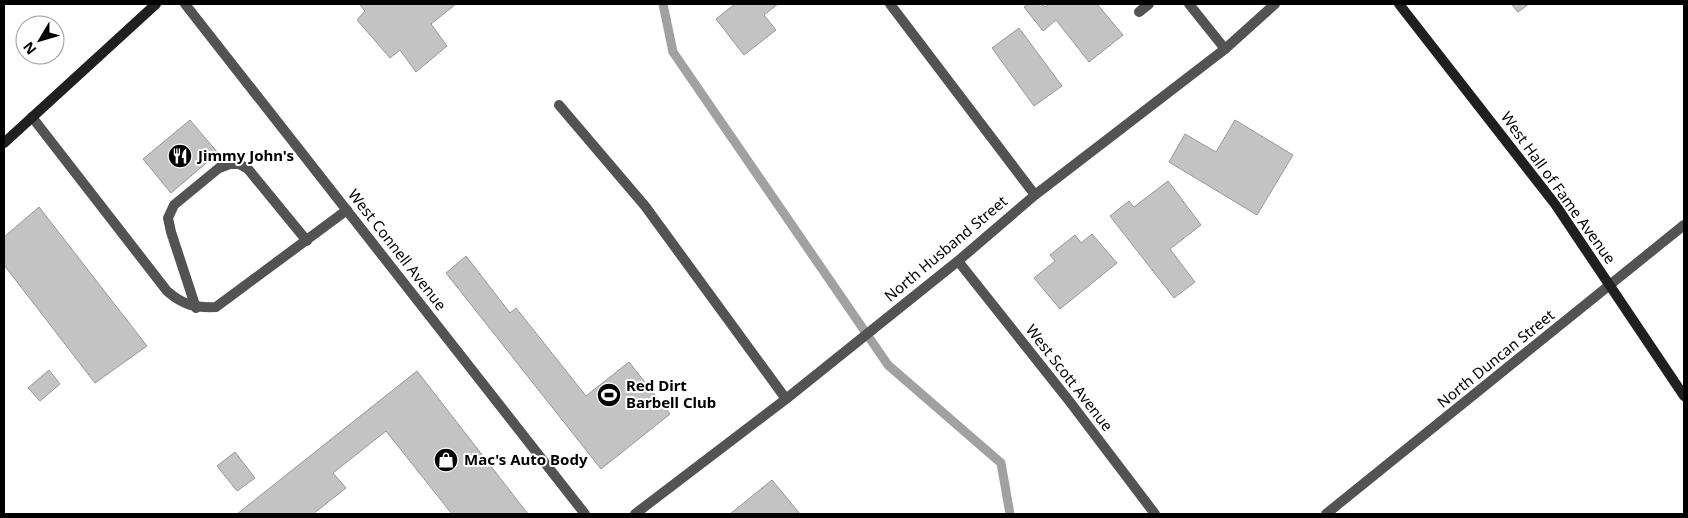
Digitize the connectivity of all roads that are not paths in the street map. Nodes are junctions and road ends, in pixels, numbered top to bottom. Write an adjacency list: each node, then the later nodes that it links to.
1 (156, 4): 11 (main road)
2 (185, 4): 14 (street, West Connell Avenue)
3 (890, 4): 13 (street)
4 (1149, 4): 8 (street)
5 (1189, 4): 9 (street)
6 (1274, 4): 9 (street, North Husband Street)
7 (1399, 4): 18 (main road, West Hall of Fame Avenue)
8 (1138, 12)
9 (1225, 49): 13 (street, North Husband Street)
10 (559, 105): 21 (street)
11 (32, 118): 12 (main road); 19 (street)
12 (4, 143)
13 (1035, 195): 17 (street, North Husband Street)
14 (347, 210): 16 (street); 22 (street, West Connell Avenue)
15 (1684, 225): 18 (street, North Duncan Street)
16 (307, 241): 19 (street); 19 (street)
17 (958, 261): 21 (street, North Husband Street); 24 (street, West Scott Avenue)
18 (1611, 285): 20 (main road, West Hall of Fame Avenue); 25 (street, North Duncan Street)
19 (196, 308)
20 (1684, 396)
21 (786, 399): 23 (street, North Husband Street)
22 (584, 514)
23 (635, 514)
24 (1155, 514)
25 (1326, 514)

